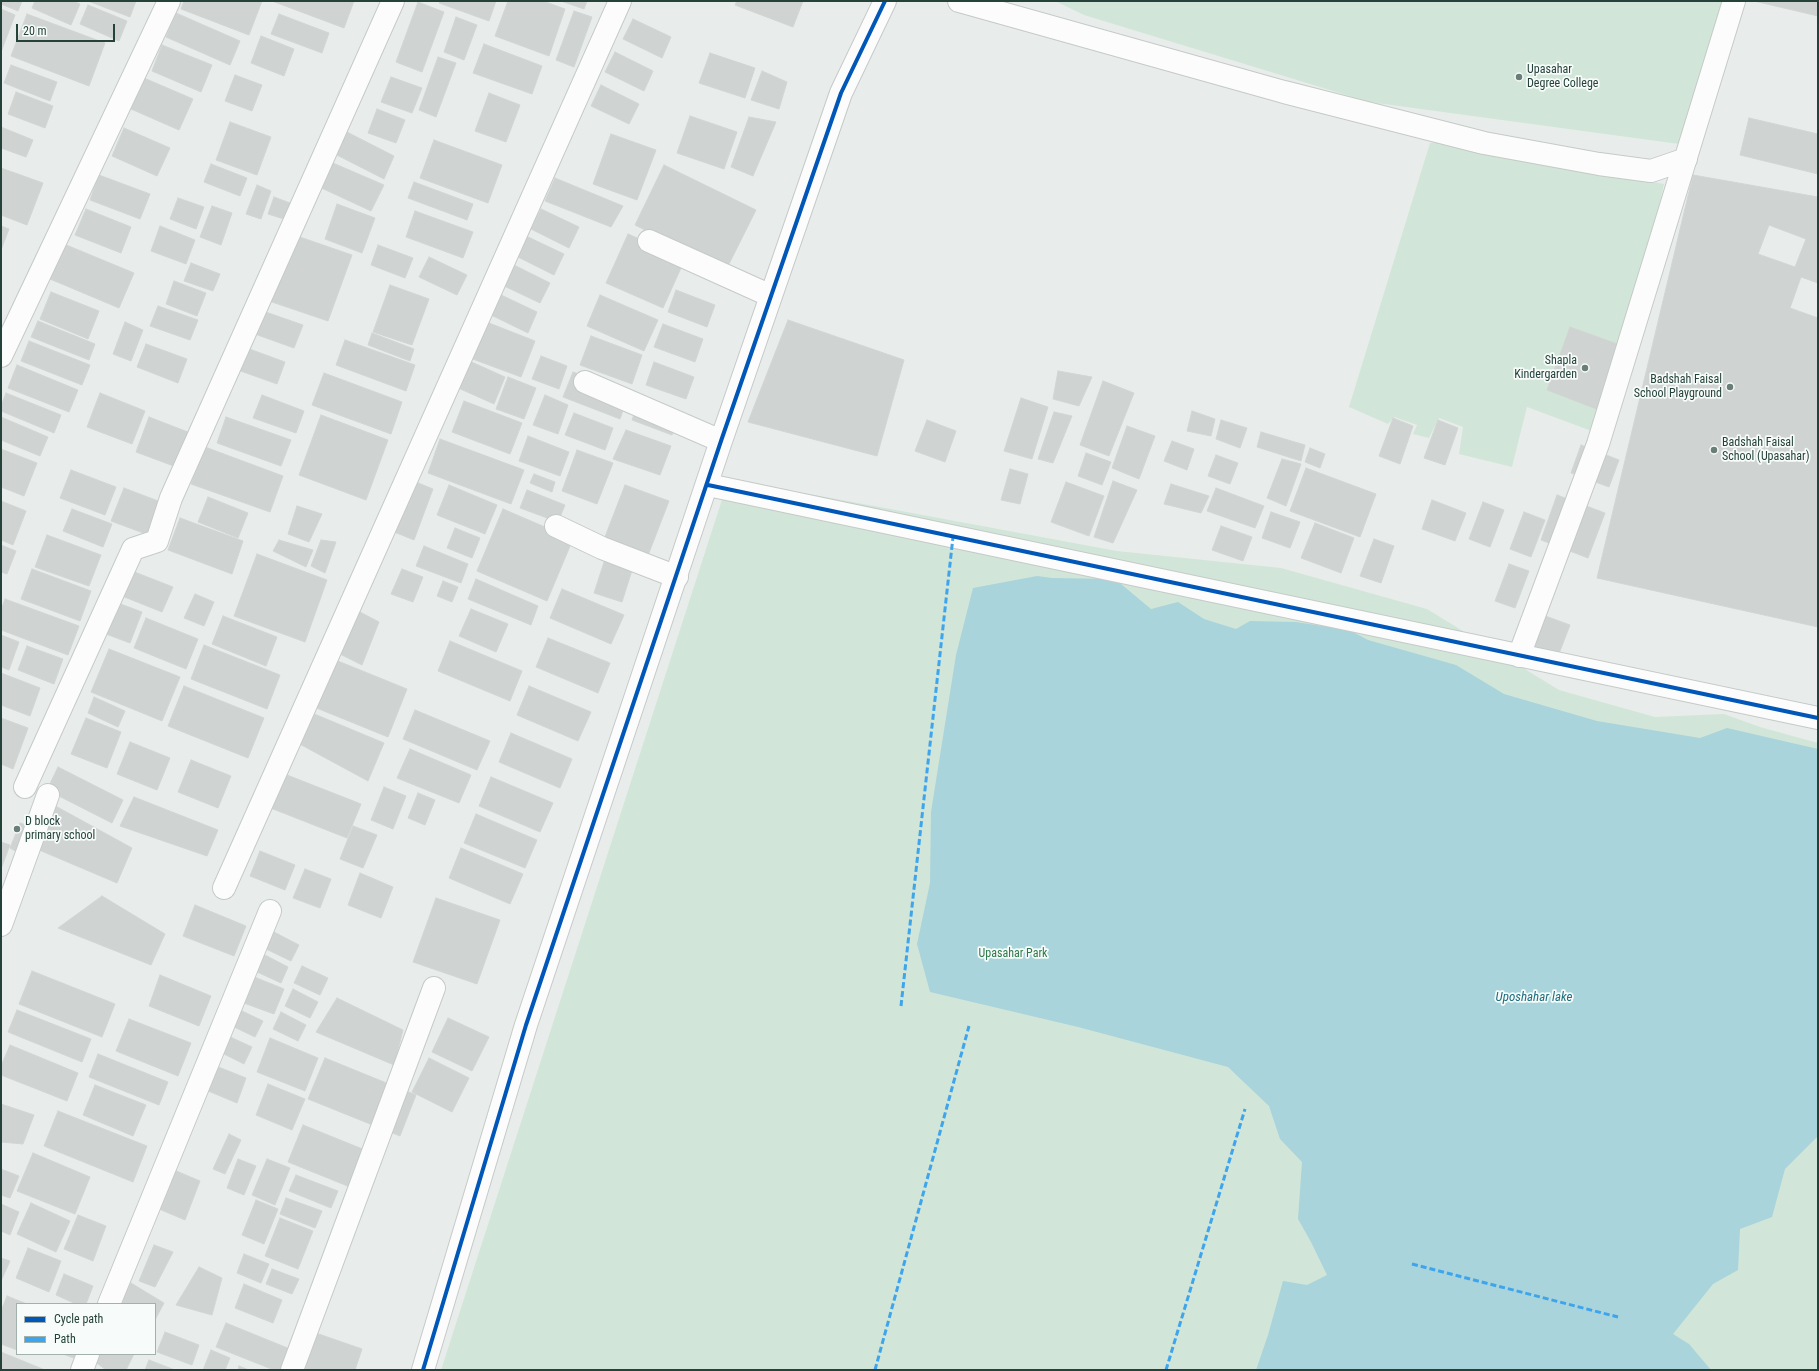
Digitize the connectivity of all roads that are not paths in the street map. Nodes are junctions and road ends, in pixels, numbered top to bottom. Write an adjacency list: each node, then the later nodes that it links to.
1 (169, 1): 10 (street)
2 (393, 1): 18 (street)
3 (620, 1): 20 (street)
4 (885, 1): 9 (street)
5 (959, 1): 7 (street)
6 (1734, 1): 7 (street)
7 (1686, 159): 16 (street)
8 (649, 241): 9 (street)
9 (771, 296): 12 (street)
10 (1, 356)
11 (585, 382): 12 (street)
12 (721, 441): 13 (street)
13 (708, 485): 15 (street); 16 (street)
14 (556, 526): 15 (street)
15 (677, 577): 28 (street)
16 (1519, 656): 17 (street)
17 (1818, 718)
18 (25, 787)
19 (48, 795): 22 (street)
20 (224, 888)
21 (270, 911): 24 (street)
22 (1, 925)
23 (434, 988): 27 (street)
24 (109, 1303)
25 (88, 1355): 26 (street)
26 (82, 1370)
27 (292, 1370)
28 (423, 1370)

